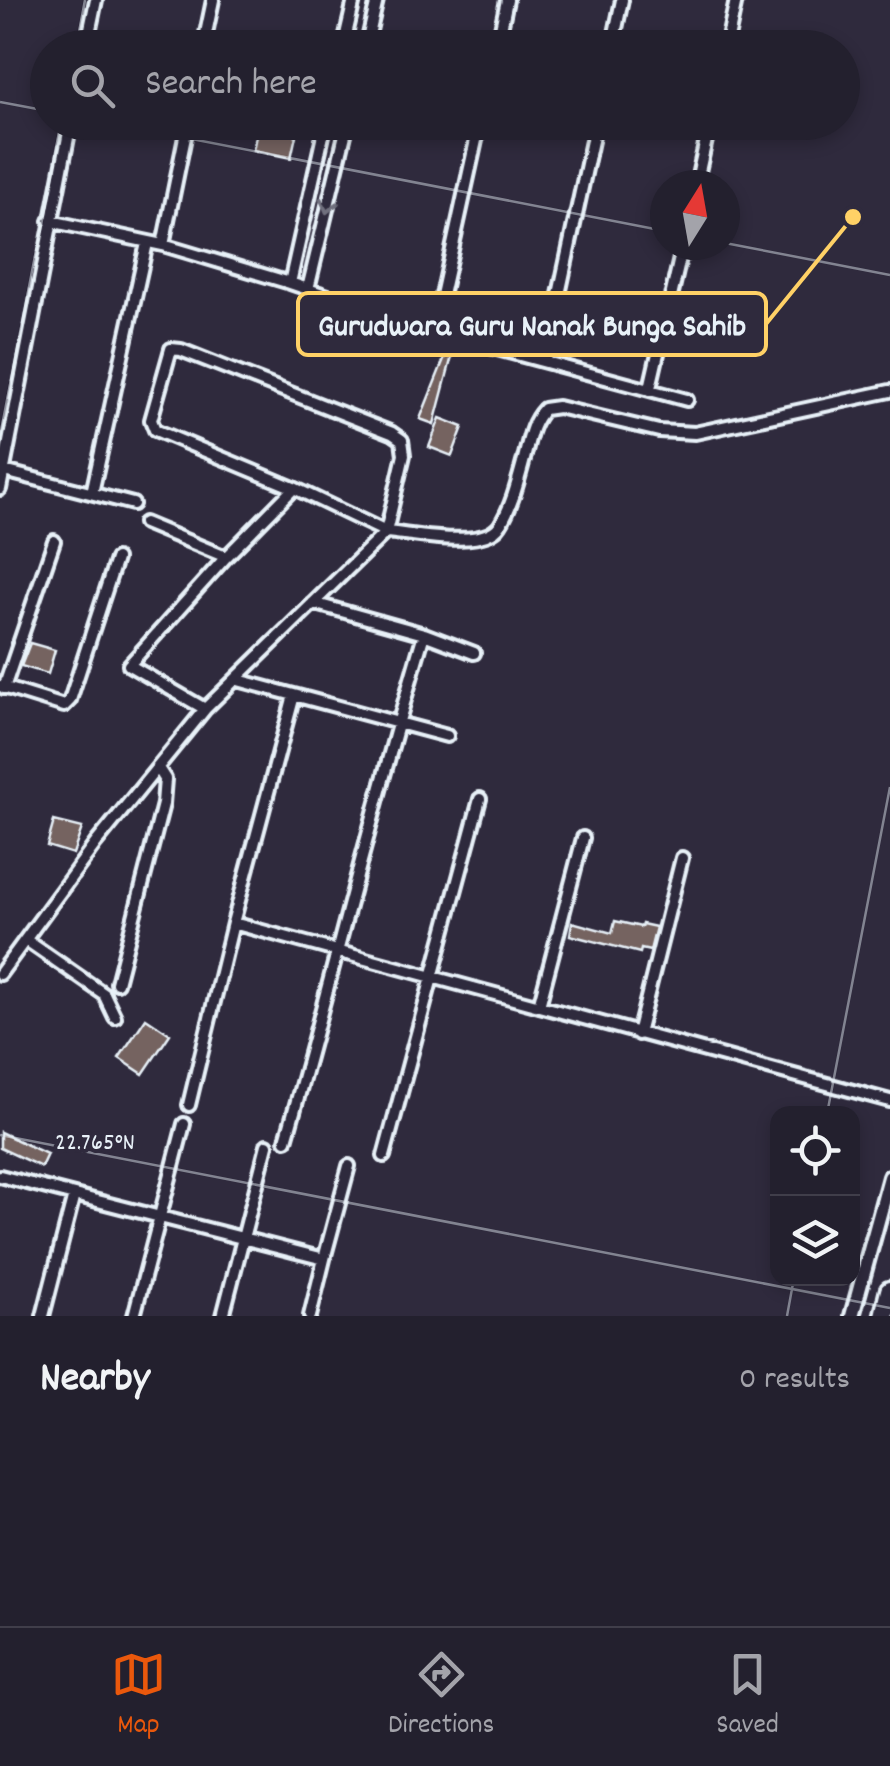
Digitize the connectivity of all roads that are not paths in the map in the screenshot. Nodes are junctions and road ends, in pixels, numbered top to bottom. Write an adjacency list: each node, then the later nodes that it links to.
1 (96, 0): 8 (street)
2 (213, 0): 9 (street)
3 (354, 0): 10 (street)
4 (378, 0): 11 (street)
5 (507, 0): 12 (street)
6 (622, 0): 13 (street)
7 (736, 0): 14 (street)
8 (90, 30)
9 (207, 30)
10 (347, 30)
11 (370, 30)
12 (500, 30)
13 (616, 30)
14 (730, 30)
15 (67, 140): 23 (street)
16 (184, 140): 25 (street)
17 (322, 140): 27 (street)
18 (344, 140): 28 (street, one-way to 28)
19 (476, 140): 29 (street)
20 (592, 140): 30 (street)
21 (706, 140): 22 (street)
22 (699, 170)
23 (50, 222): 24 (street); 34 (street)
24 (147, 243): 25 (street); 37 (street)
25 (162, 246): 27 (street)
26 (679, 260): 31 (street)
27 (290, 283): 28 (street)
28 (308, 289): 29 (street)
29 (434, 332): 30 (street)
30 (545, 360): 31 (street)
31 (650, 388): 33 (street)
32 (890, 391): 40 (street)
33 (687, 400)
34 (4, 471): 36 (street); 37 (street)
35 (294, 488): 40 (street); 40 (street); 42 (street)
36 (0, 489)
37 (92, 493): 38 (street)
38 (133, 504)
39 (144, 523): 42 (street)
40 (386, 532): 44 (street)
41 (54, 540): 48 (street)
42 (226, 557): 50 (street)
43 (116, 559): 48 (street)
44 (313, 603): 45 (street); 47 (street)
45 (424, 634): 46 (street); 51 (street)
46 (474, 652)
47 (238, 680): 49 (street); 50 (street)
48 (2, 687)
49 (294, 695): 51 (street); 57 (street)
50 (205, 709): 53 (street)
51 (398, 722): 52 (street); 59 (street)
52 (447, 736)
53 (158, 768): 58 (street); 62 (street)
54 (480, 799): 61 (street)
55 (583, 838): 63 (street)
56 (682, 858): 65 (street)
57 (233, 923): 59 (street); 67 (street)
58 (26, 940): 60 (street); 64 (street)
59 (339, 954): 61 (street); 69 (street)
60 (0, 974)
61 (429, 978): 63 (street); 71 (street)
62 (118, 983)
63 (539, 1006): 65 (street)
64 (116, 1017)
65 (638, 1034): 66 (street)
66 (890, 1100)
67 (189, 1106)
68 (184, 1124): 76 (street)
69 (286, 1140)
70 (267, 1145): 77 (street)
71 (384, 1156)
72 (349, 1166): 78 (street)
73 (0, 1176): 75 (street)
74 (890, 1176): 84 (street)
75 (74, 1196): 76 (street); 80 (street)
76 (160, 1217): 77 (street); 81 (street)
77 (243, 1239): 78 (street); 82 (street)
78 (324, 1259): 83 (street)
79 (890, 1291): 85 (highway)
80 (42, 1316)
81 (134, 1316)
82 (223, 1316)
83 (310, 1316)
84 (852, 1316)
85 (884, 1316)

